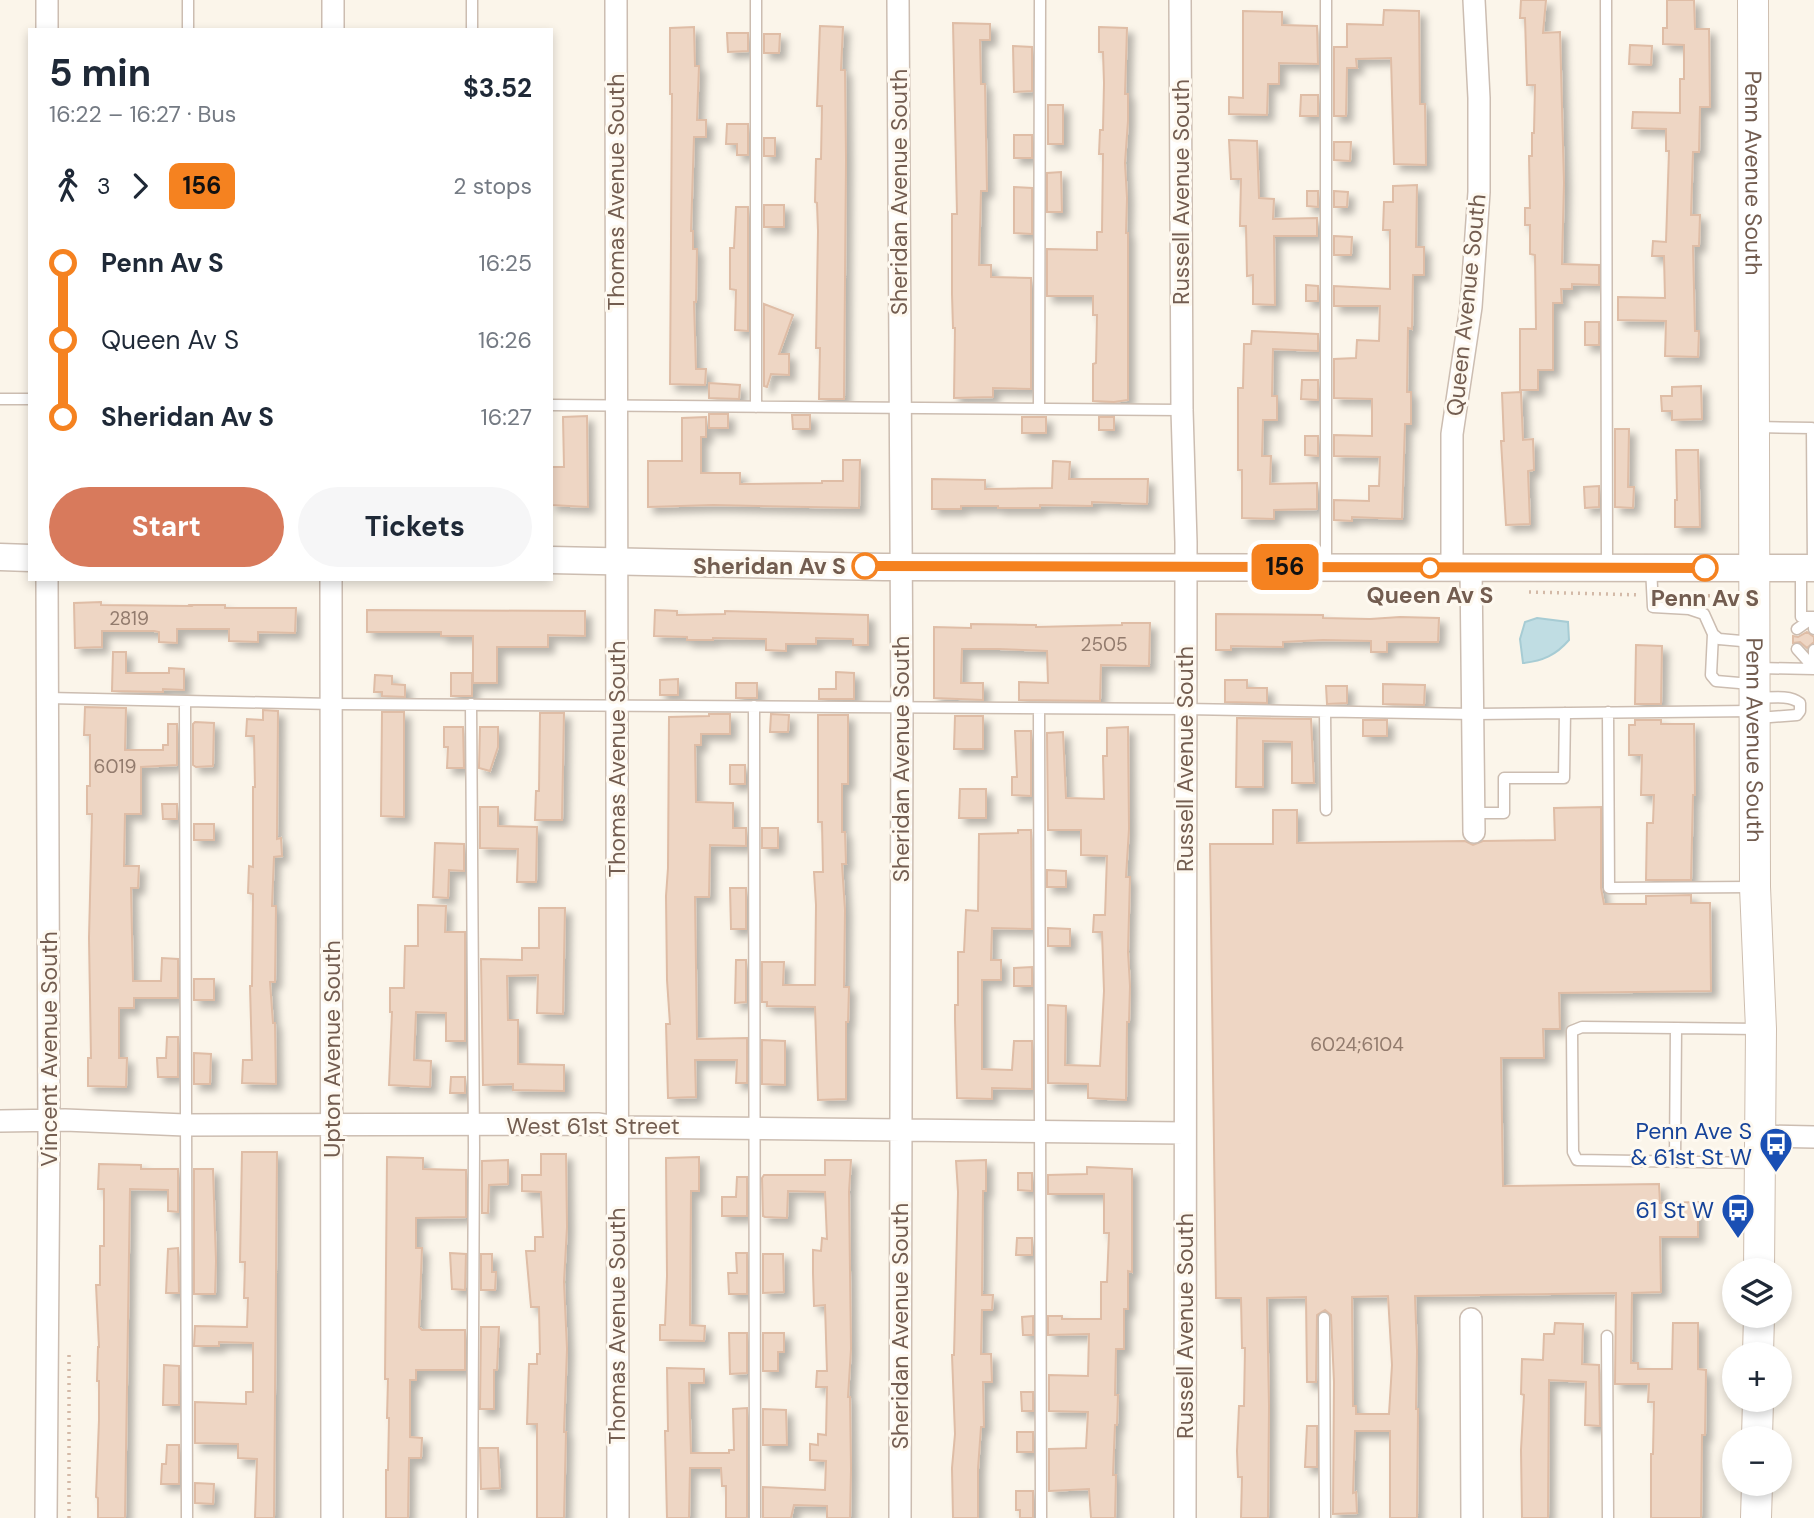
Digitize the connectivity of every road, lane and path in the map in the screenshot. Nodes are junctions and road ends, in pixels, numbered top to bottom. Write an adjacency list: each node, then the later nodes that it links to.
1 (47, 0): 14 (street)
2 (188, 0): 15 (lane)
3 (333, 0): 16 (street)
4 (472, 0): 17 (lane)
5 (617, 0): 21 (street, Thomas Avenue South)
6 (756, 0): 22 (lane)
7 (898, 0): 23 (street, Sheridan Avenue South)
8 (1040, 0): 24 (lane)
9 (1180, 0): 25 (street, Russell Avenue South)
10 (1325, 0): 33 (lane)
11 (1474, 0): 34 (street, Queen Avenue South)
12 (1605, 0): 35 (lane)
13 (1753, 0): 26 (main road, Penn Avenue South)
14 (47, 28)
15 (188, 28)
16 (333, 28)
17 (472, 28)
18 (0, 399): 19 (lane)
19 (28, 399)
20 (553, 405): 21 (lane)
21 (617, 406): 22 (lane); 30 (street, Thomas Avenue South)
22 (757, 407): 23 (lane)
23 (900, 408): 24 (lane); 32 (street, Sheridan Avenue South)
24 (1039, 409): 25 (lane)
25 (1182, 410): 31 (street, Russell Avenue South)
26 (1754, 427): 37 (main road, Penn Avenue South); 38 (lane)
27 (0, 557): 28 (street)
28 (28, 558)
29 (553, 560): 30 (street)
30 (618, 561): 32 (street); 58 (street, Thomas Avenue South)
31 (1185, 566): 32 (street); 33 (street); 62 (street, Russell Avenue South)
32 (900, 567): 60 (street, Sheridan Avenue South)
33 (1326, 567): 34 (street)
34 (1461, 568): 35 (street); 66 (street, Queen Avenue South)
35 (1607, 568): 36 (street)
36 (1651, 568): 37 (street); 42 (lane)
37 (1754, 568): 38 (street); 53 (main road, Penn Avenue South)
38 (1810, 568): 45 (lane)
39 (47, 581): 54 (street, Vincent Avenue South)
40 (331, 581): 56 (street, Upton Avenue South)
41 (1528, 592): 42 (path)
42 (1653, 595): 48 (lane)
43 (1730, 595): 44 (path)
44 (1690, 596)
45 (1814, 617): 46 (lane); 47 (lane)
46 (1797, 629)
47 (1814, 629)
48 (1713, 634): 53 (lane); 53 (lane)
49 (1797, 649): 52 (lane)
50 (1814, 650): 51 (lane)
51 (1814, 658)
52 (1814, 668): 53 (lane)
53 (1755, 687): 64 (lane); 69 (main road, Penn Avenue South)
54 (48, 698): 55 (lane); 72 (street, Vincent Avenue South)
55 (185, 701): 56 (lane); 75 (lane)
56 (332, 704): 57 (lane); 74 (street, Upton Avenue South)
57 (471, 704): 58 (lane); 76 (lane)
58 (618, 705): 59 (lane); 77 (street, Thomas Avenue South)
59 (754, 706): 60 (lane); 78 (lane)
60 (902, 708): 61 (lane); 79 (street, Sheridan Avenue South)
61 (1039, 709): 62 (lane); 80 (lane)
62 (1185, 709): 63 (lane); 81 (street, Russell Avenue South)
63 (1325, 712): 66 (lane); 67 (lane)
64 (1608, 712): 65 (lane); 69 (lane)
65 (1565, 713): 66 (lane); 68 (lane)
66 (1473, 714): 68 (street, Queen Avenue South)
67 (1326, 810)
68 (1474, 823)
69 (1755, 887): 71 (main road, Penn Avenue South)
70 (1676, 1028): 71 (lane); 84 (lane); 84 (lane)
71 (1761, 1029): 83 (main road, Penn Avenue South)
72 (49, 1120): 73 (street, West 61st Street); 75 (street, West 61st Street); 90 (street, Vincent Avenue South)
73 (0, 1121)
74 (332, 1124): 75 (street, West 61st Street); 76 (street, West 61st Street); 92 (street, Upton Avenue South)
75 (185, 1125): 91 (lane)
76 (474, 1126): 77 (street, West 61st Street); 93 (lane)
77 (617, 1127): 78 (street, West 61st Street); 94 (street, Thomas Avenue South)
78 (755, 1127): 79 (street, West 61st Street); 95 (lane)
79 (900, 1130): 80 (street, West 61st Street); 96 (street, Sheridan Avenue South)
80 (1040, 1132): 81 (street, West 61st Street); 97 (lane)
81 (1185, 1133): 98 (street, Russell Avenue South)
82 (1814, 1137): 83 (street)
83 (1760, 1150): 84 (lane); 85 (main road, Penn Avenue South)
84 (1675, 1161)
85 (1759, 1258)
86 (1324, 1318): 99 (lane)
87 (1471, 1319): 100 (street)
88 (1607, 1336): 101 (lane)
89 (1757, 1496): 102 (main road)
90 (46, 1518)
91 (187, 1518)
92 (332, 1518)
93 (472, 1518)
94 (618, 1518)
95 (755, 1518)
96 (900, 1518)
97 (1041, 1518)
98 (1185, 1518)
99 (1325, 1518)
100 (1472, 1518)
101 (1608, 1518)
102 (1756, 1518)

